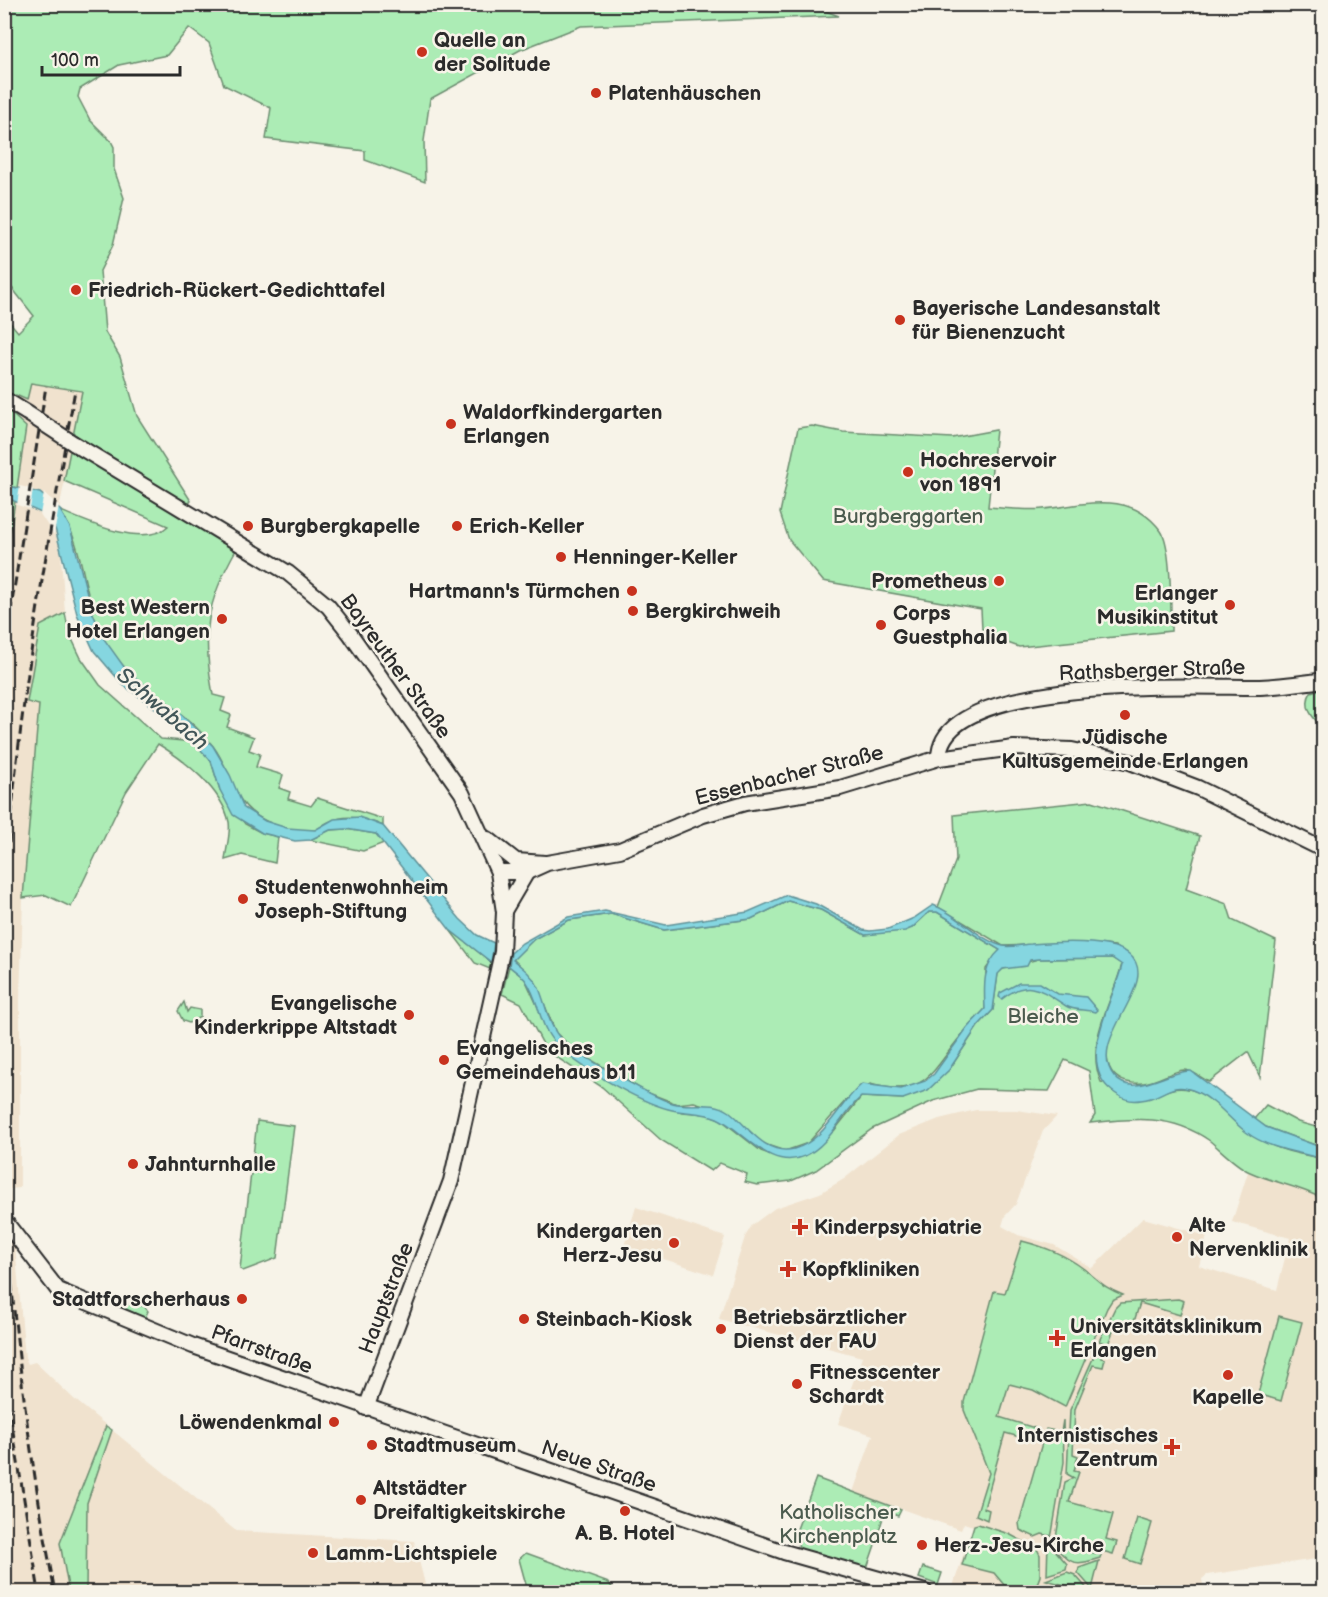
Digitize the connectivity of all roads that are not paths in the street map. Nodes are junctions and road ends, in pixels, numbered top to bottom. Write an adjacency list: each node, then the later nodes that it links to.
1 (9, 402): 4 (street, Bayreuther Straße, bridge)
2 (1323, 680): 3 (street, Rathsberger Straße)
3 (939, 758): 5 (street, Essenbacher Straße); 7 (street, Essenbacher Straße)
4 (482, 832): 6 (street, Bayreuther Straße); 8 (street, Bayreuther Straße)
5 (1323, 850)
6 (516, 861): 7 (street, Essenbacher Straße); 8 (street)
7 (547, 863): 9 (street, Essenbacher Straße)
8 (498, 872): 9 (street, Essenbacher Straße); 10 (street, Bayreuther Straße)
9 (527, 872): 10 (street)
10 (504, 912): 11 (street, Bayreuther Straße)
11 (444, 1202): 13 (street, Hauptstraße)
12 (4, 1220): 13 (street, Pfarrstraße)
13 (366, 1408): 14 (street, Neue Straße)
14 (925, 1593)

